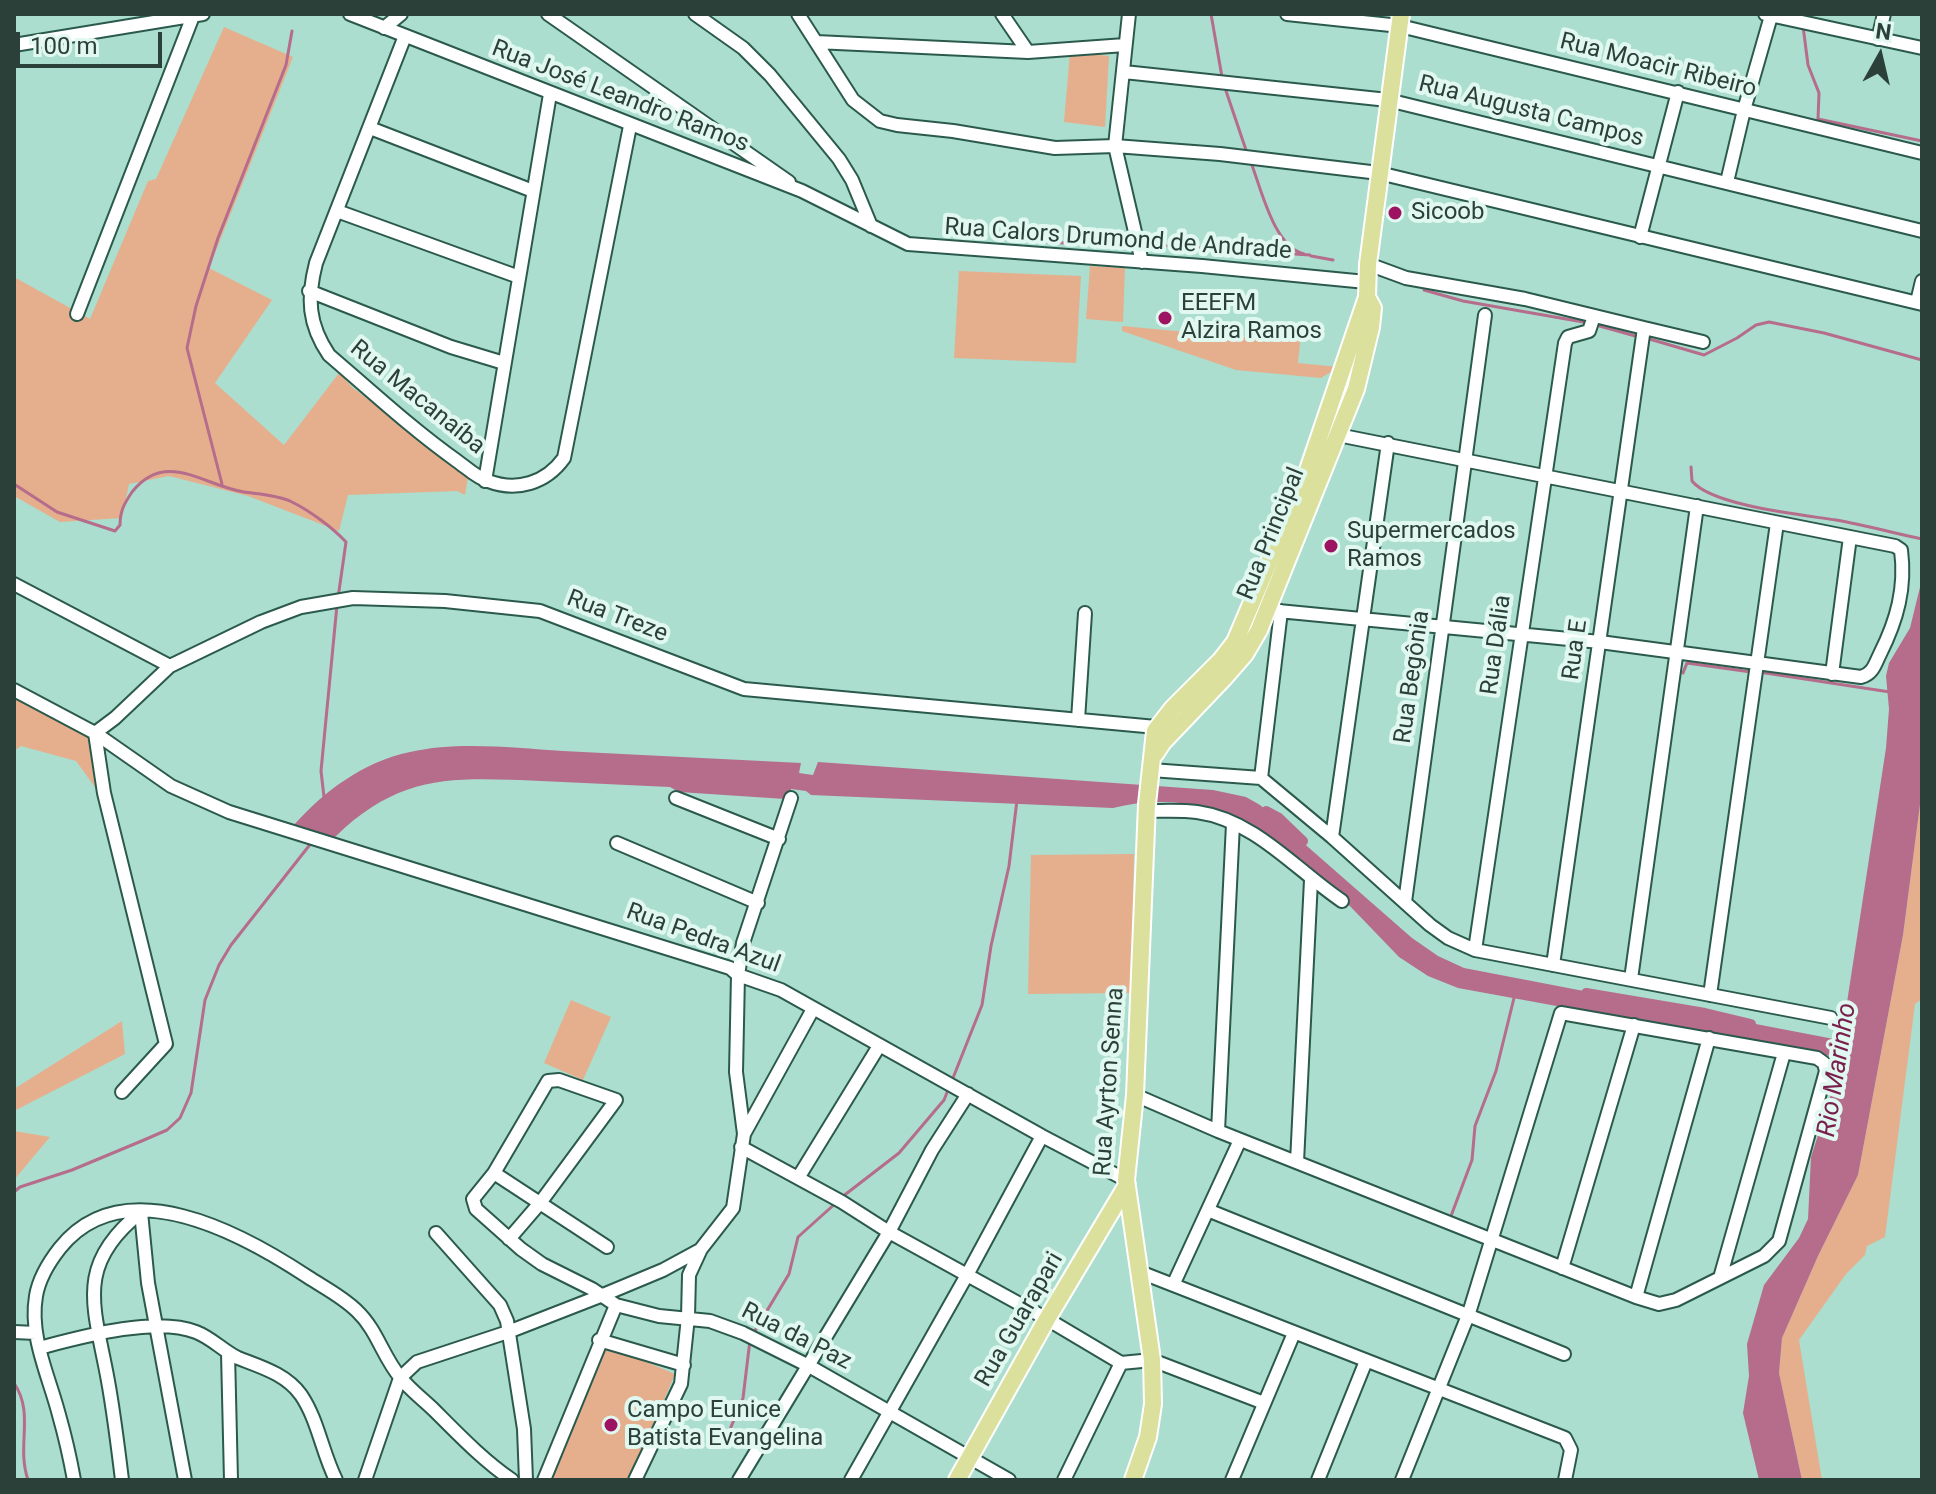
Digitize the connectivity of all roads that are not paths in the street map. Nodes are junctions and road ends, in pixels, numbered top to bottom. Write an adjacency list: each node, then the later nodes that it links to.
1 (350, 14): 13 (street, Rua José Leandro Ramos)
2 (401, 14): 13 (street)
3 (548, 14): 34 (street)
4 (695, 14): 36 (street)
5 (798, 14): 16 (street)
6 (1002, 14): 20 (street)
7 (1129, 14): 18 (street)
8 (1287, 14): 12 (street, Rua Moacir Ribeiro)
9 (1884, 14): 15 (street)
10 (198, 15): 17 (street); 45 (street)
11 (1768, 15): 15 (street); 25 (street)
12 (1400, 20): 22 (street, Rua Moacir Ribeiro); 24 (main road, Rua Principal)
13 (384, 28): 14 (street, Rua José Leandro Ramos)
14 (405, 36): 23 (street, Rua José Leandro Ramos); 27 (street, Rua Macanaíba)
15 (1878, 39): 19 (street)
16 (816, 42): 20 (street); 28 (street)
17 (14, 45)
18 (1125, 45): 20 (street); 21 (street)
19 (1922, 48)
20 (1028, 52)
21 (1124, 72): 24 (street, Rua Augusta Campos); 28 (street)
22 (1678, 92): 25 (street, Rua Moacir Ribeiro); 30 (street)
23 (550, 94): 26 (street, Rua José Leandro Ramos); 33 (street)
24 (1388, 100): 30 (street, Rua Augusta Campos); 31 (main road, Rua Principal)
25 (1744, 110): 29 (street, Rua Moacir Ribeiro); 32 (street)
26 (630, 126): 34 (street, Rua José Leandro Ramos); 55 (street, Rua Macanaíba)
27 (370, 128): 33 (street); 35 (street, Rua Macanaíba)
28 (1115, 146): 31 (street); 39 (street)
29 (1922, 153)
30 (1658, 165): 32 (street, Rua Augusta Campos); 38 (street)
31 (1379, 173): 38 (street); 41 (main road, Rua Principal)
32 (1727, 182): 37 (street, Rua Augusta Campos)
33 (533, 191): 40 (street)
34 (802, 191): 36 (street, Rua José Leandro Ramos)
35 (337, 211): 40 (street); 43 (street, Rua Macanaíba)
36 (871, 226): 39 (street, Rua Calors Drumond de Andrade)
37 (1922, 231)
38 (1640, 237): 44 (street)
39 (1142, 262): 41 (street, Rua Calors Drumond de Andrade)
40 (519, 277): 50 (street)
41 (1367, 278): 47 (street, Rua Calors Drumond de Andrade); 51 (main road, Rua Principal); 73 (main road, Rua Principal)
42 (1922, 281): 44 (street)
43 (309, 291): 50 (street); 55 (street, Rua Macanaíba)
44 (1919, 303)
45 (77, 314)
46 (1485, 315): 53 (street, Rua Begônia)
47 (1593, 321): 48 (street, Rua Calors Drumond de Andrade); 54 (street, Rua Dália)
48 (1643, 334): 49 (street, Rua Calors Drumond de Andrade); 56 (street, Rua E)
49 (1703, 342)
50 (504, 363): 55 (street)
51 (1338, 435): 52 (street); 61 (main road, Rua Principal)
52 (1388, 443): 53 (street); 63 (street)
53 (1467, 460): 54 (street); 64 (street, Rua Begônia)
54 (1545, 475): 56 (street); 65 (street, Rua Dália)
55 (485, 481)
56 (1621, 491): 57 (street); 66 (street, Rua E)
57 (1697, 506): 58 (street); 67 (street)
58 (1777, 523): 59 (street); 68 (street)
59 (1850, 537): 70 (street); 70 (street)
60 (14, 584): 69 (street)
61 (1274, 610): 63 (street); 73 (main road, Rua Principal); 76 (street)
62 (1085, 613): 72 (street)
63 (1364, 620): 64 (street); 81 (street)
64 (1442, 626): 65 (street); 86 (street, Rua Begônia)
65 (1521, 634): 66 (street); 88 (street, Rua Dália)
66 (1600, 642): 67 (street); 89 (street, Rua E)
67 (1678, 653): 68 (street); 91 (street)
68 (1756, 665): 70 (street); 92 (street)
69 (170, 666): 72 (street, Rua Treze); 74 (street, Rua Treze)
70 (1832, 674)
71 (14, 690): 74 (street, Rua Pedra Azul)
72 (1078, 720): 73 (street, Rua Treze)
73 (1162, 731): 75 (main road, Rua Principal)
74 (95, 733): 90 (street, Rua Pedra Azul); 99 (street)
75 (1151, 769): 76 (street); 79 (main road, Rua Ayrton Senna)
76 (1261, 778): 81 (street)
77 (676, 798): 82 (street)
78 (791, 798): 82 (street)
79 (1147, 807): 80 (street); 101 (main road, Rua Ayrton Senna)
80 (1233, 824): 84 (street); 102 (street)
81 (1332, 837): 86 (street)
82 (779, 839): 87 (street)
83 (617, 843): 87 (street)
84 (1311, 880): 85 (street); 106 (street)
85 (1342, 901)
86 (1405, 902): 88 (street)
87 (758, 903): 90 (street)
88 (1475, 950): 89 (street)
89 (1553, 965): 91 (street)
90 (738, 975): 93 (street, Rua Pedra Azul); 104 (street)
91 (1631, 979): 92 (street)
92 (1710, 995): 94 (street)
93 (813, 1009): 97 (street, Rua Pedra Azul); 104 (street)
94 (1831, 1018)
95 (1634, 1025): 96 (street); 116 (street); 119 (street)
96 (1709, 1038): 98 (street); 125 (street)
97 (879, 1046): 100 (street, Rua Pedra Azul); 108 (street)
98 (1784, 1053): 122 (street); 122 (street)
99 (122, 1092)
100 (968, 1094): 103 (street, Rua Pedra Azul); 113 (street)
101 (1135, 1095): 102 (street); 109 (main road, Rua Ayrton Senna)
102 (1218, 1131): 105 (street)
103 (1042, 1136): 109 (street, Rua Pedra Azul); 121 (street)
104 (742, 1140): 108 (street); 118 (street)
105 (1240, 1140): 106 (street); 111 (street)
106 (1297, 1162): 116 (street)
107 (494, 1173): 110 (street); 110 (street); 115 (street, Rua da Paz)
108 (798, 1178): 113 (street)
109 (1126, 1182): 120 (main road, Rua Ayrton Senna); 129 (main road, Rua Guarapari)
110 (540, 1203): 115 (street); 117 (street)
111 (1210, 1211): 123 (street); 127 (street)
112 (141, 1212): 130 (street); 133 (street); 134 (street); 145 (street)
113 (889, 1232): 121 (street); 144 (street)
114 (436, 1233): 132 (street)
115 (509, 1239): 124 (street, Rua da Paz)
116 (1493, 1240): 119 (street); 127 (street)
117 (607, 1247)
118 (701, 1249): 124 (street); 128 (street)
119 (1562, 1268): 125 (street)
120 (1140, 1272): 123 (street); 140 (main road, Rua Ayrton Senna)
121 (967, 1275): 129 (street); 148 (street)
122 (1720, 1278): 125 (street)
123 (1174, 1283): 135 (street)
124 (603, 1295): 126 (street, Rua da Paz); 132 (street)
125 (1636, 1297)
126 (616, 1305): 128 (street, Rua da Paz); 136 (street)
127 (1469, 1313): 139 (street); 146 (street)
128 (688, 1317): 143 (street); 144 (street, Rua da Paz)
129 (1047, 1319): 142 (street); 149 (main road, Rua Guarapari)
130 (156, 1327): 134 (street); 138 (street); 152 (street)
131 (14, 1332): 133 (street)
132 (508, 1332): 145 (street); 157 (street)
133 (36, 1333): 137 (street)
134 (98, 1333): 137 (street); 151 (street)
135 (1294, 1333): 141 (street); 147 (street)
136 (599, 1340): 143 (street); 158 (street)
137 (39, 1348): 150 (street)
138 (228, 1353): 153 (street); 154 (street)
139 (1564, 1354)
140 (1152, 1360): 142 (street); 147 (street); 165 (main road, Rua Ayrton Senna)
141 (1366, 1361): 146 (street); 167 (street)
142 (1121, 1363): 164 (street)
143 (684, 1365): 159 (street)
144 (809, 1366): 148 (street, Rua da Paz); 160 (street)
145 (400, 1378): 155 (street); 156 (street)
146 (1439, 1390): 168 (street); 169 (street)
147 (1264, 1403): 166 (street)
148 (889, 1412): 149 (street, Rua da Paz); 161 (street)
149 (970, 1456): 162 (main road, Rua Guarapari); 163 (street, Rua da Paz)
150 (74, 1480)
151 (122, 1480)
152 (185, 1480)
153 (231, 1480)
154 (336, 1480)
155 (365, 1480)
156 (512, 1480)
157 (526, 1480)
158 (544, 1480)
159 (635, 1480)
160 (739, 1480)
161 (851, 1480)
162 (957, 1480)
163 (1009, 1480)
164 (1064, 1480)
165 (1133, 1480)
166 (1232, 1480)
167 (1318, 1480)
168 (1402, 1480)
169 (1565, 1480)

